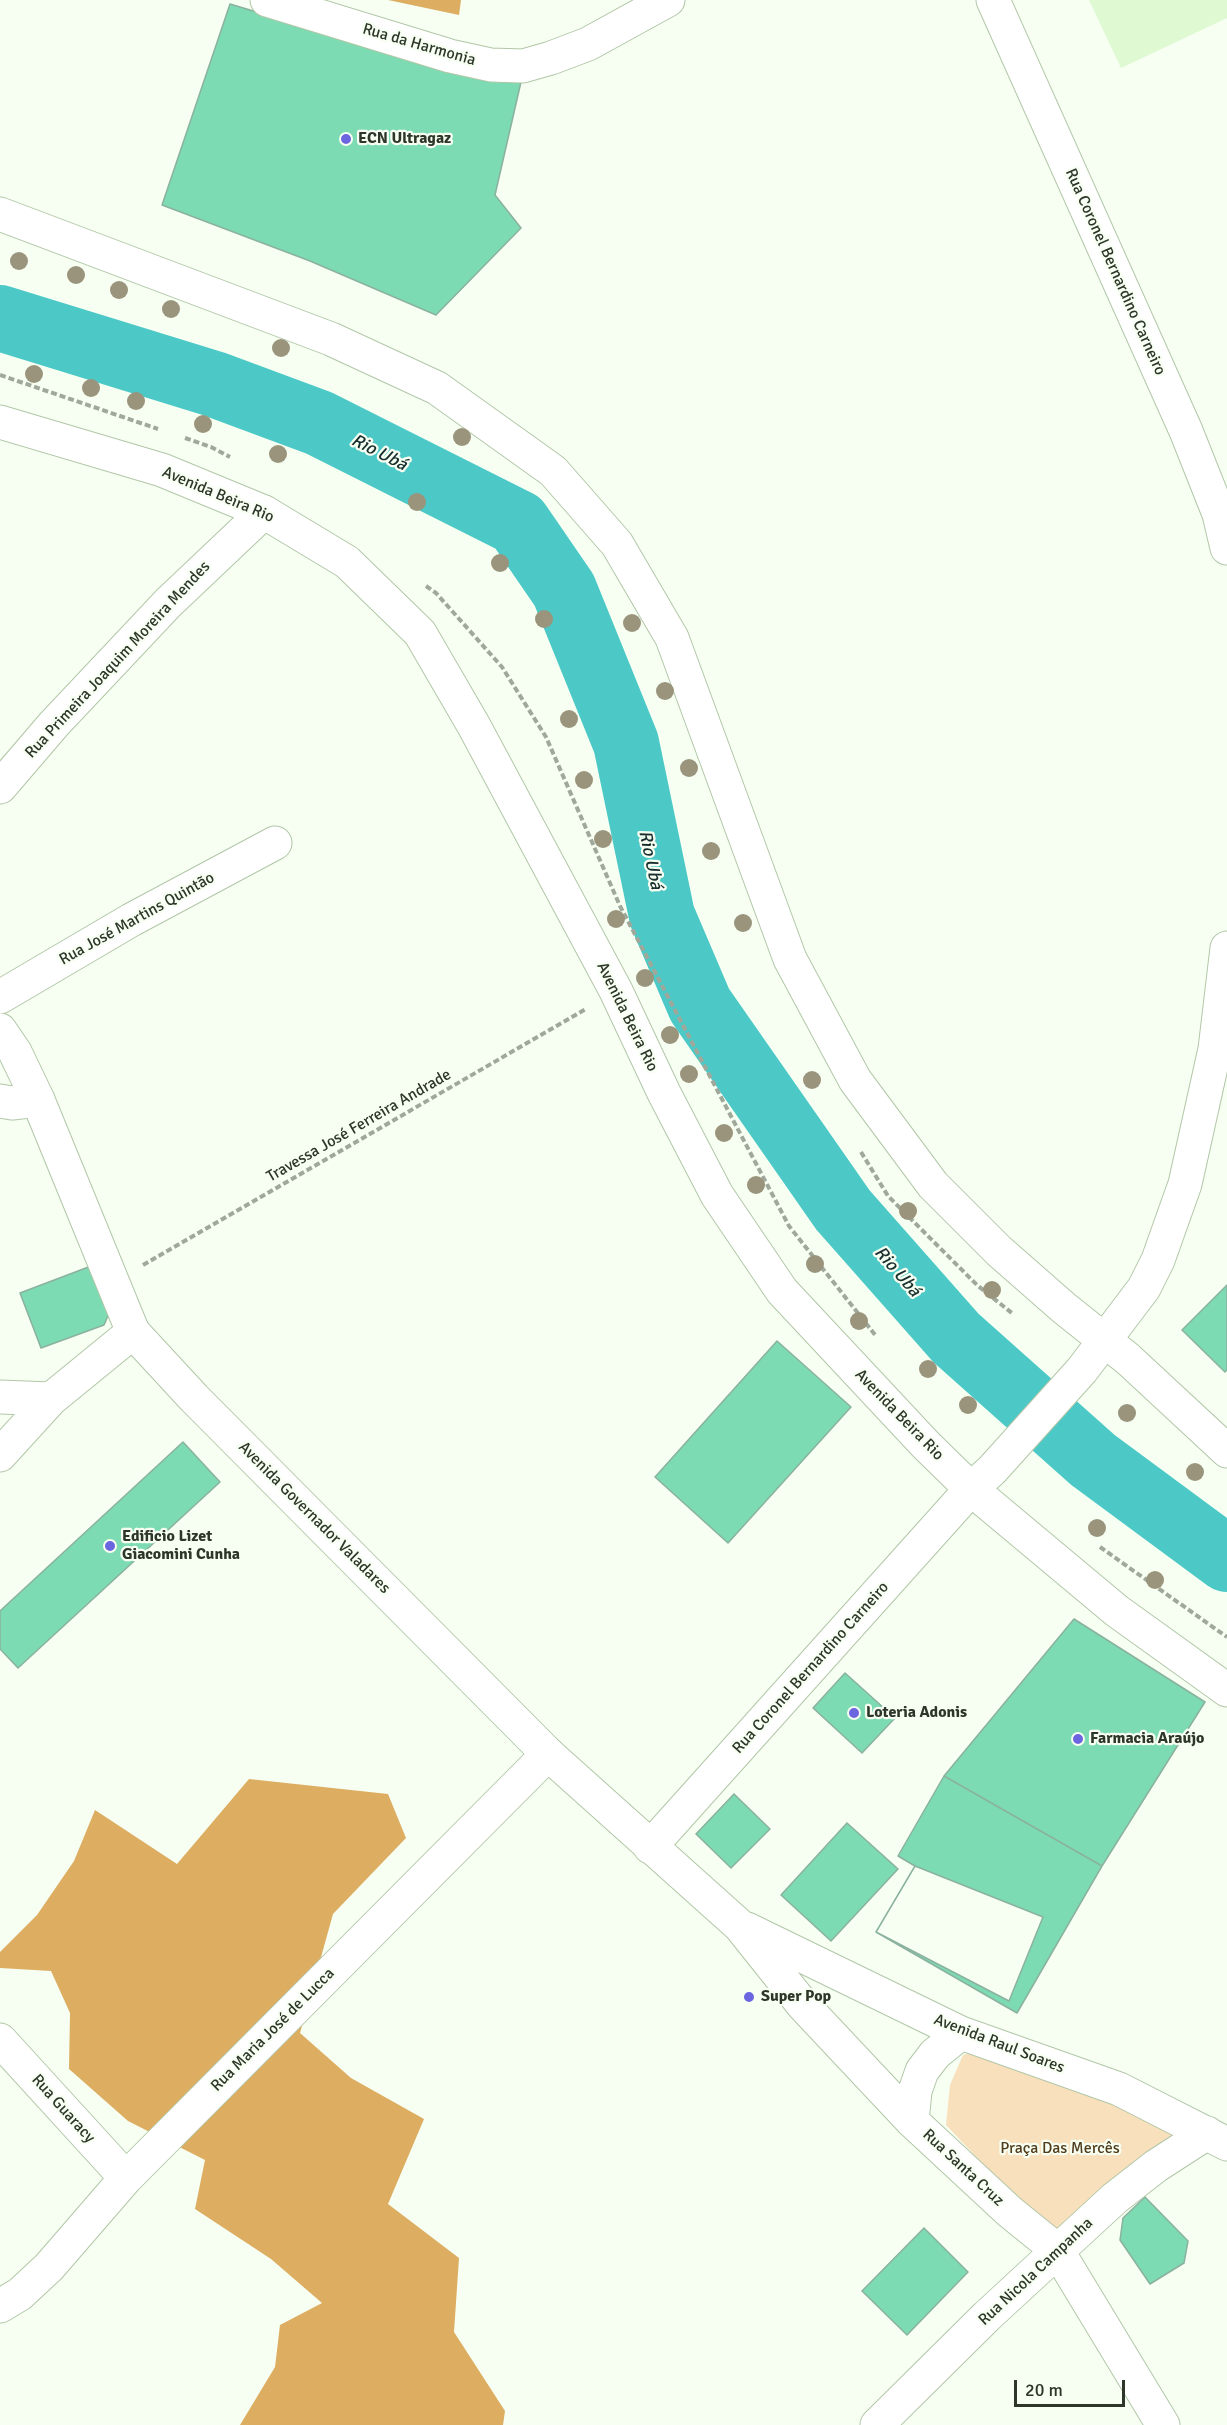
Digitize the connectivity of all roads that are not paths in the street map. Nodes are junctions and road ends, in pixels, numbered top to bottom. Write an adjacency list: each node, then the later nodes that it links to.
1 (267, 0): 2 (street, Rua da Harmonia)
2 (668, 0)
3 (993, 0): 7 (street, Rua Coronel Bernardino Carneiro)
4 (0, 214): 17 (street)
5 (0, 422): 6 (street, Avenida Beira Rio)
6 (264, 512): 8 (street, Rua Primeira Joaquim Moreira Mendes); 22 (street, Avenida Beira Rio)
7 (1227, 548)
8 (0, 787)
9 (275, 843): 11 (street, Rua José Martins Quintão)
10 (1227, 948): 13 (street)
11 (0, 998)
12 (0, 1030): 14 (street, Avenida Governador Valadares)
13 (1221, 1050): 17 (street)
14 (38, 1100): 15 (street); 16 (street, Avenida Governador Valadares)
15 (0, 1101)
16 (133, 1332): 19 (street); 24 (street, Avenida Governador Valadares)
17 (1106, 1341): 20 (street); 22 (street, Rua Coronel Bernardino Carneiro)
18 (0, 1397): 19 (street)
19 (51, 1399): 21 (street)
20 (1227, 1451)
21 (0, 1455)
22 (971, 1489): 23 (street, Avenida Beira Rio); 25 (street, Rua Coronel Bernardino Carneiro)
23 (1227, 1690)
24 (548, 1754): 25 (street, Avenida Governador Valadares); 31 (street, Rua Maria José de Lucca)
25 (650, 1847): 26 (street, Avenida Governador Valadares)
26 (740, 1926): 27 (street, Avenida Raul Soares); 29 (street, Rua Santa Cruz)
27 (961, 2032): 29 (street); 30 (street, Avenida Raul Soares)
28 (0, 2040): 31 (street, Rua Guaracy)
29 (912, 2121): 32 (street, Rua Santa Cruz)
30 (1217, 2138): 32 (street, Rua Nicola Campanha)
31 (126, 2178): 33 (street, Rua Maria José de Lucca)
32 (1057, 2250): 34 (street, Rua Nicola Campanha); 35 (street, Rua Santa Cruz)
33 (0, 2306)
34 (877, 2425)
35 (1164, 2425)

